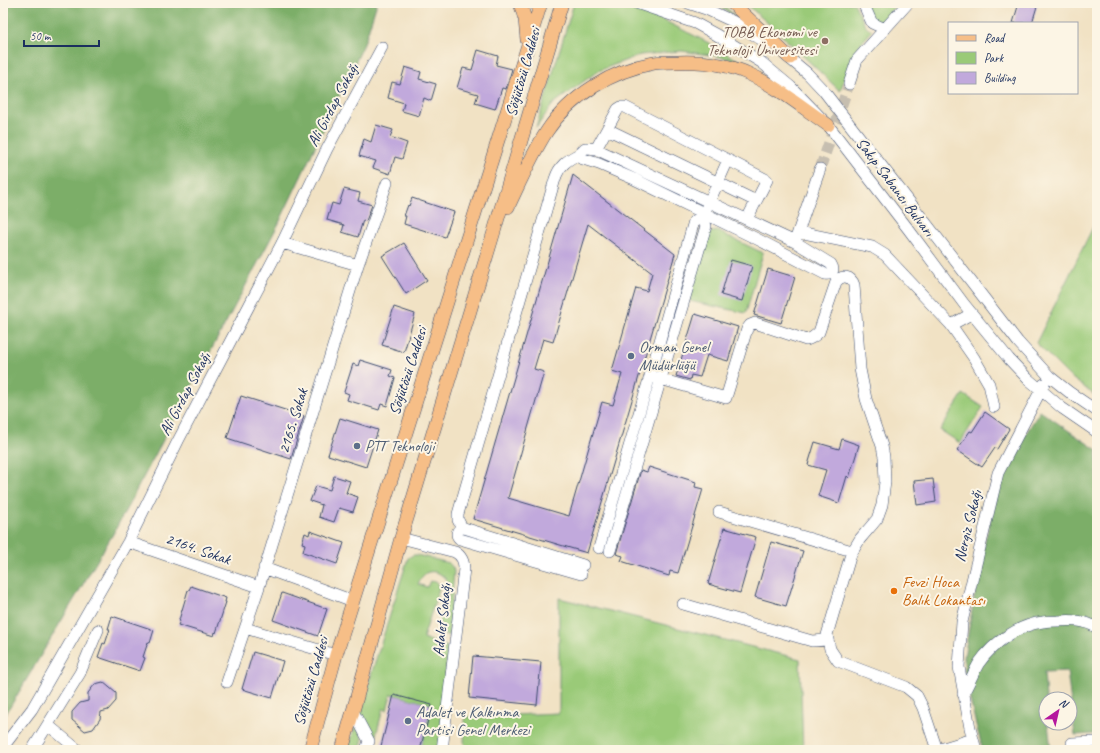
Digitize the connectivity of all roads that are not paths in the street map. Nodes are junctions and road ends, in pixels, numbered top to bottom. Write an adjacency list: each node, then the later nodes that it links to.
1 (520, 3): 11 (main road)
2 (540, 3): 11 (main road, Söğütözü Caddesi)
3 (562, 3): 26 (main road, Söğütözü Caddesi)
4 (636, 3): 14 (street, Sakıp Sabancı Bulvarı)
5 (688, 3): 12 (street, Sakıp Sabancı Bulvarı)
6 (732, 3): 12 (main road)
7 (863, 3): 9 (street)
8 (908, 3): 9 (street)
9 (885, 29): 13 (street)
10 (382, 47): 28 (street, Ali Girdap Sokağı)
11 (527, 48): 48 (main road, Söğütözü Caddesi)
12 (790, 58): 35 (street, Sakıp Sabancı Bulvarı)
13 (849, 84)
14 (828, 126): 26 (main road); 32 (street, Sakıp Sabancı Bulvarı)
15 (607, 129): 16 (street); 18 (street); 21 (street)
16 (596, 149): 17 (street); 23 (street)
17 (579, 154): 24 (street); 46 (street)
18 (728, 160): 21 (street); 22 (street)
19 (820, 169): 27 (street)
20 (387, 183): 30 (street, 2165. Sokak)
21 (718, 183): 22 (street); 23 (street)
22 (756, 201): 25 (street)
23 (710, 202): 24 (street); 25 (street)
24 (703, 217): 29 (street); 34 (street); 36 (street)
25 (747, 220): 27 (street)
26 (493, 235): 42 (main road, Söğütözü Caddesi)
27 (797, 237): 29 (street); 31 (street); 33 (street)
28 (282, 243): 30 (street); 43 (street, Ali Girdap Sokağı)
29 (790, 256): 31 (street)
30 (358, 265): 45 (street, 2165. Sokak)
31 (836, 275): 36 (street); 44 (street)
32 (972, 314): 33 (street); 37 (street, Sakıp Sabancı Bulvarı)
33 (951, 325): 38 (street)
34 (650, 376): 36 (street); 36 (street)
35 (1050, 376): 37 (street, Nergiz Sokağı); 39 (street, Sakıp Sabancı Bulvarı)
36 (661, 380)
37 (1040, 390): 40 (street, Sakıp Sabancı Bulvarı); 56 (street, Nergiz Sokağı)
38 (994, 407)
39 (1097, 412)
40 (1097, 432)
41 (718, 512): 44 (street)
42 (401, 538): 57 (main road, Söğütözü Caddesi); 68 (street, Adalet Sokağı)
43 (128, 542): 47 (street, 2164. Sokak); 62 (street, Ali Girdap Sokağı)
44 (852, 551): 53 (street)
45 (264, 568): 47 (street, 2165. Sokak); 48 (street)
46 (582, 570)
47 (259, 587): 50 (street, 2165. Sokak)
48 (353, 601): 54 (main road, Söğütözü Caddesi)
49 (683, 604): 53 (street)
50 (245, 628): 54 (street); 55 (street, 2165. Sokak)
51 (1097, 628): 56 (street)
52 (98, 630): 58 (street)
53 (827, 640): 69 (street)
54 (336, 654): 65 (main road, Söğütözü Caddesi)
55 (227, 682)
56 (963, 694): 59 (street, Nergiz Sokağı)
57 (353, 711): 66 (main road, Söğütözü Caddesi); 67 (street)
58 (48, 725): 63 (street); 64 (street)
59 (973, 739): 69 (street); 70 (street, Nergiz Sokağı)
60 (1097, 742): 61 (street)
61 (1072, 743)
62 (3, 747)
63 (32, 750)
64 (78, 750)
65 (310, 750)
66 (342, 750)
67 (366, 750)
68 (442, 750)
69 (937, 750)
70 (976, 750)

